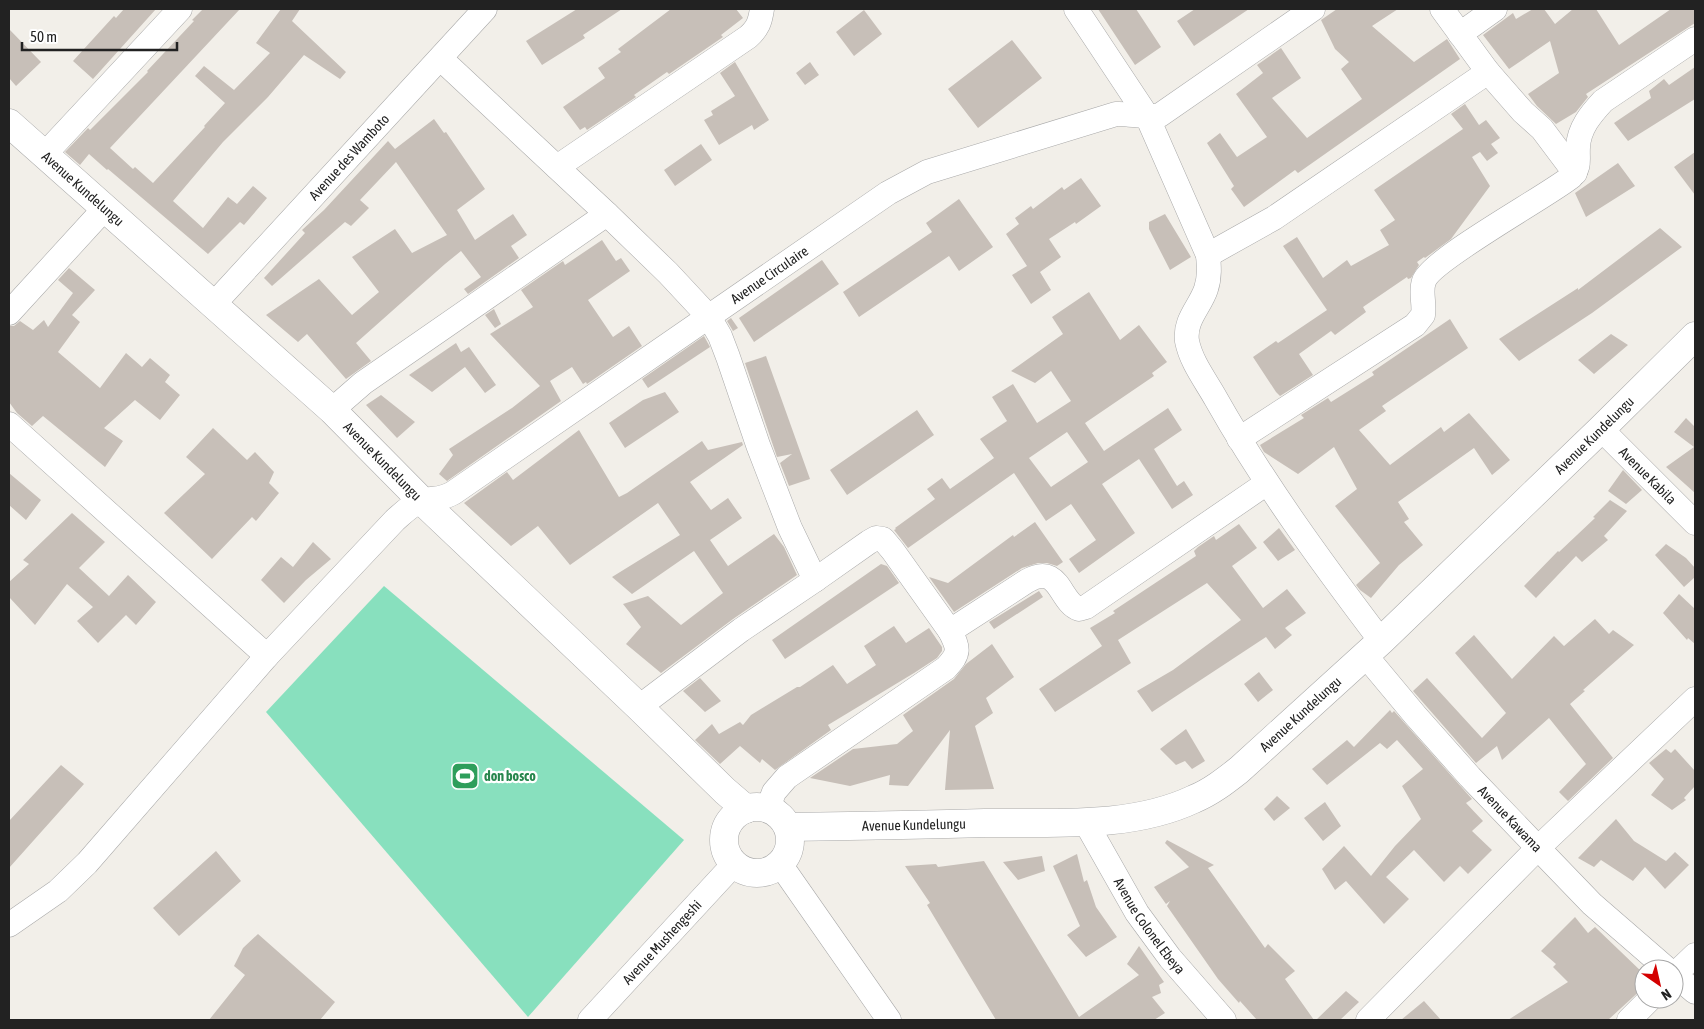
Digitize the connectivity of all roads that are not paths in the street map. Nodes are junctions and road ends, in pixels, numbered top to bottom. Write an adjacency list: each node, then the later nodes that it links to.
1 (180, 9): 14 (street)
2 (485, 9): 10 (street, Avenue des Wamboto)
3 (762, 9): 15 (street)
4 (1076, 9): 12 (street)
5 (1313, 9): 12 (street)
6 (1442, 9): 8 (street)
7 (1495, 9): 8 (street)
8 (1460, 34): 11 (street)
9 (1695, 39): 16 (street)
10 (441, 59): 15 (street); 20 (street, Avenue des Wamboto)
11 (1488, 72): 16 (street); 19 (street)
12 (1147, 116): 19 (street); 22 (street, Avenue Circulaire)
13 (9, 123): 14 (street, Avenue Kundelungu)
14 (46, 154): 17 (street, Avenue Kundelungu)
15 (557, 167): 18 (street)
16 (1575, 173): 27 (street)
17 (106, 208): 20 (street, Avenue Kundelungu); 21 (street)
18 (607, 214): 22 (street); 24 (street)
19 (1208, 255): 27 (street, Avenue Kawama)
20 (213, 305): 24 (street, Avenue Kundelungu)
21 (9, 313)
22 (709, 317): 29 (street, Avenue Circulaire); 31 (street)
23 (1695, 336): 26 (street, Avenue Kundelungu)
24 (332, 410): 29 (street, Avenue Kundelungu)
25 (9, 424): 34 (street)
26 (1601, 429): 30 (street, Avenue Kabila); 33 (street, Avenue Kundelungu)
27 (1239, 439): 28 (street, Avenue Kawama)
28 (1267, 483): 32 (street); 33 (street, Avenue Kawama)
29 (422, 501): 34 (street); 36 (street, Avenue Kundelungu)
30 (1695, 523)
31 (815, 580): 32 (street); 36 (street)
32 (950, 631): 37 (street)
33 (1373, 648): 38 (street, Avenue Kundelungu); 40 (street, Avenue Kawama)
34 (267, 656): 43 (street)
35 (1695, 699): 40 (street)
36 (639, 707): 37 (street, Avenue Kundelungu)
37 (757, 809): 39 (street); 41 (street)
38 (1086, 823): 39 (street, Avenue Kundelungu); 52 (street, Avenue Colonel Ebeya)
39 (788, 828): 42 (street)
40 (1538, 848): 45 (street, Avenue Kawama); 53 (street)
41 (734, 864): 42 (street); 50 (street, Avenue Mushengeshi)
42 (780, 864): 51 (street)
43 (9, 925)
44 (1695, 955): 46 (street)
45 (1655, 959)
46 (1684, 965)
47 (1684, 983): 48 (street)
48 (1695, 992)
49 (1640, 1009): 54 (street)
50 (590, 1020)
51 (889, 1020)
52 (1224, 1020)
53 (1368, 1020)
54 (1629, 1020)

